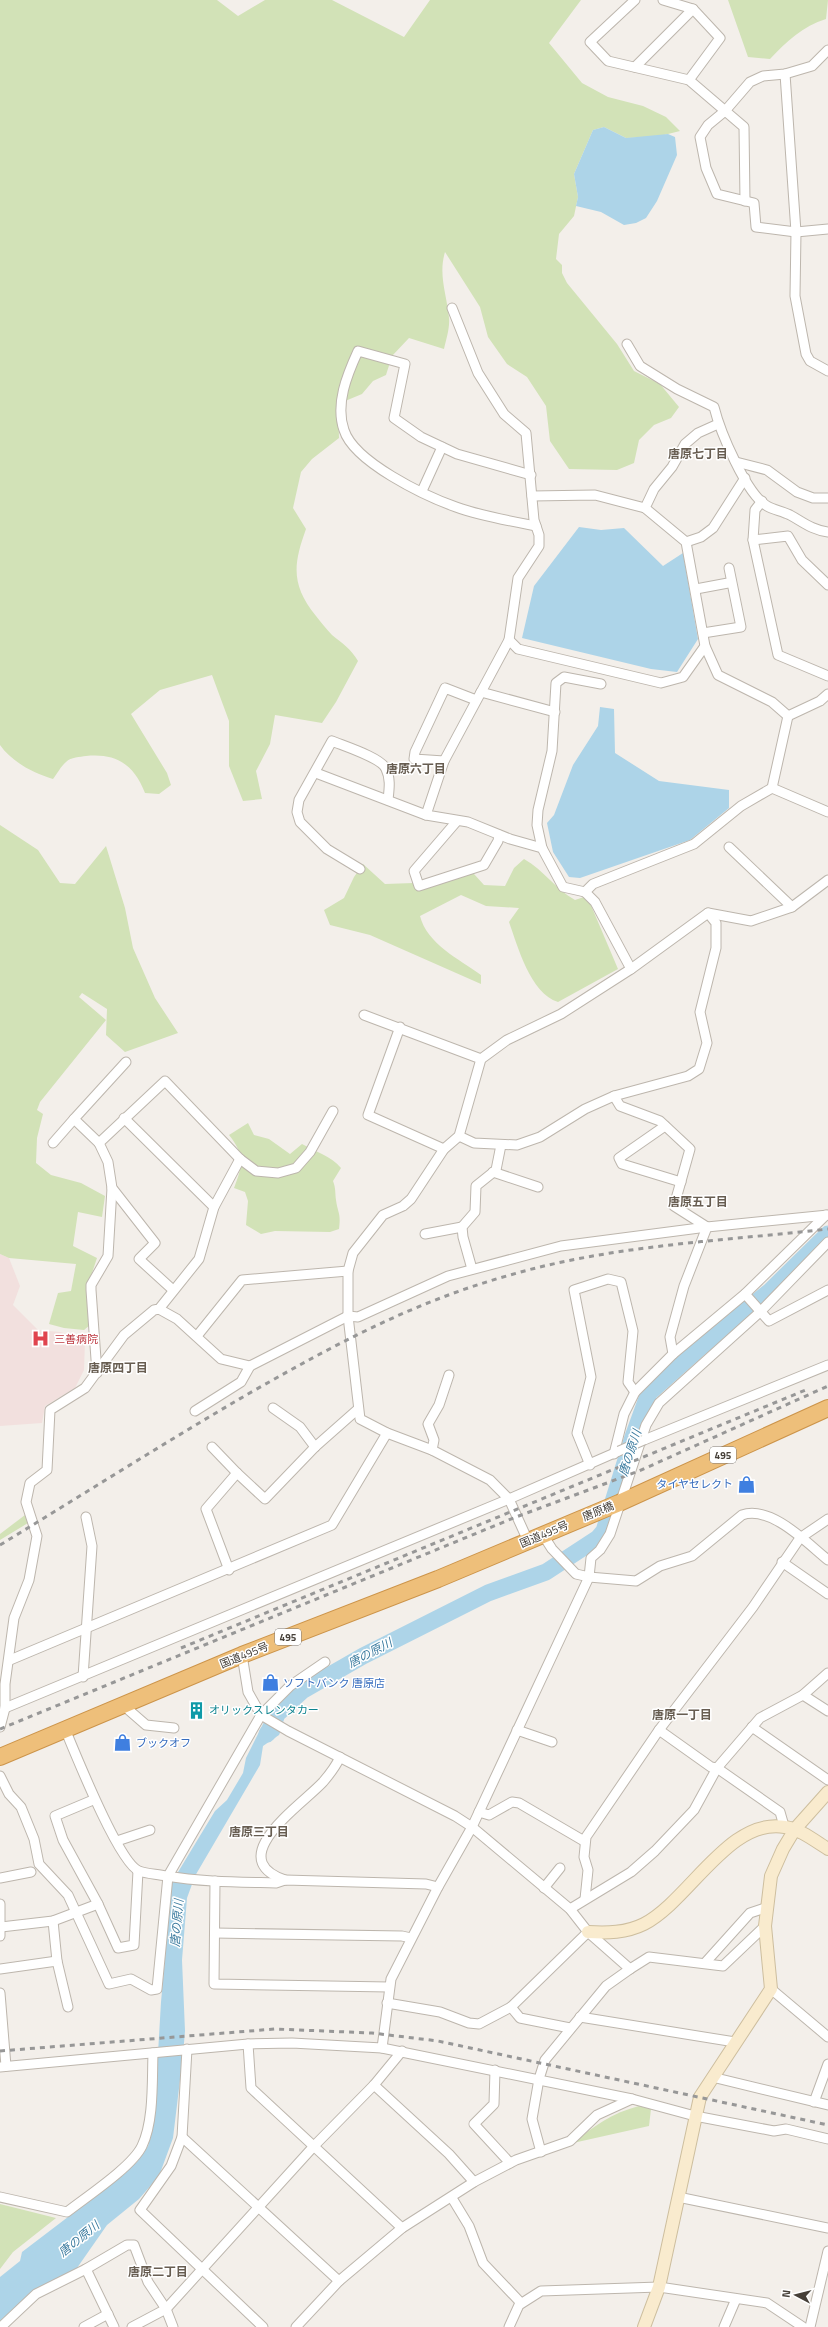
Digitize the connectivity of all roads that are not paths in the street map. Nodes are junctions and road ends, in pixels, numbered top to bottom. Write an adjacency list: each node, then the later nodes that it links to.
1 (635, 0): 5 (street)
2 (663, 0): 3 (street)
3 (693, 9): 5 (street); 7 (street)
4 (828, 50): 6 (street)
5 (635, 67): 7 (street)
6 (785, 74): 8 (street); 11 (street)
7 (689, 80): 8 (street)
8 (725, 111): 9 (street); 9 (street)
9 (745, 201): 11 (street)
10 (828, 229): 11 (street)
11 (796, 232): 14 (street)
12 (452, 308): 18 (street)
13 (627, 344): 15 (street)
14 (828, 371)
15 (718, 424): 17 (street); 24 (street)
16 (442, 447): 18 (street); 20 (street); 20 (street)
17 (736, 462): 19 (street); 22 (street)
18 (531, 475): 21 (street)
19 (745, 478): 23 (street); 28 (street)
20 (422, 491): 25 (street)
21 (532, 496): 24 (street); 25 (street)
22 (828, 498)
23 (762, 501): 26 (street); 27 (street)
24 (645, 508): 28 (street)
25 (536, 526): 34 (street)
26 (828, 532)
27 (753, 540): 31 (street); 36 (street)
28 (686, 542): 32 (street)
29 (729, 568): 33 (street)
30 (728, 583): 32 (street)
31 (828, 585)
32 (696, 589): 33 (street)
33 (703, 633): 35 (street)
34 (509, 640): 35 (street); 38 (street)
35 (705, 646): 42 (street)
36 (828, 676)
37 (601, 684): 41 (street)
38 (481, 692): 40 (street); 41 (street)
39 (828, 694): 42 (street)
40 (476, 700): 43 (street); 43 (street)
41 (555, 712): 52 (street)
42 (788, 716): 45 (street)
43 (444, 761): 48 (street)
44 (316, 773): 46 (street); 46 (street); 53 (street)
45 (772, 788): 47 (street); 55 (street)
46 (388, 800): 48 (street)
47 (828, 812)
48 (426, 815): 49 (street)
49 (457, 821): 50 (street); 50 (street)
50 (499, 835): 52 (street)
51 (729, 847): 56 (street)
52 (542, 848): 55 (street)
53 (360, 869)
54 (828, 880): 56 (street)
55 (585, 892): 58 (street)
56 (792, 907): 57 (street)
57 (708, 913): 58 (street); 63 (street)
58 (631, 969): 61 (street)
59 (364, 1015): 60 (street)
60 (400, 1027): 61 (street); 72 (street)
61 (481, 1059): 68 (street)
62 (126, 1062): 66 (street)
63 (614, 1096): 67 (street); 71 (street)
64 (333, 1111): 73 (street)
65 (124, 1118): 70 (street); 73 (street); 78 (street)
66 (74, 1119): 69 (street); 70 (street)
67 (665, 1126): 75 (street); 75 (street)
68 (459, 1136): 71 (street); 72 (street)
69 (53, 1143)
70 (99, 1143): 77 (street)
71 (501, 1145): 74 (street)
72 (444, 1149): 85 (street)
73 (240, 1159): 78 (street)
74 (493, 1172): 76 (street); 80 (street)
75 (681, 1182): 81 (street)
76 (538, 1187)
77 (112, 1188): 86 (street); 96 (street)
78 (214, 1208): 86 (street)
79 (827, 1215): 81 (street); 88 (street)
80 (462, 1227): 82 (street); 84 (street)
81 (707, 1227): 84 (street); 93 (street)
82 (425, 1234)
83 (828, 1242): 90 (street)
84 (472, 1269): 91 (street)
85 (348, 1271): 91 (street); 92 (street)
86 (173, 1290): 89 (street)
87 (828, 1290): 90 (street)
88 (746, 1296): 90 (street); 93 (street)
89 (159, 1309): 92 (street); 96 (street)
90 (758, 1310): 111 (street)
91 (348, 1316): 95 (street); 101 (street)
92 (197, 1336): 95 (street)
93 (673, 1354): 98 (street)
94 (828, 1365): 107 (street, bridge)
95 (250, 1366): 102 (street)
96 (97, 1372): 125 (street)
97 (449, 1375): 106 (street)
98 (635, 1392): 107 (street); 108 (street)
99 (273, 1408): 105 (street)
100 (828, 1408): 111 (highway, 495)
101 (358, 1410): 103 (street); 105 (street)
102 (195, 1411)
103 (387, 1433): 106 (street); 120 (street)
104 (212, 1447): 109 (street)
105 (315, 1447): 109 (street)
106 (432, 1450): 110 (street)
107 (617, 1453): 108 (street)
108 (590, 1465): 110 (street)
109 (237, 1472): 120 (street)
110 (510, 1499): 117 (street); 128 (street)
111 (621, 1502): 114 (highway, 唐原橋 / 495); 121 (street)
112 (86, 1517): 123 (street)
113 (828, 1519): 116 (street)
114 (578, 1520): 115 (highway, 国道495号 / 495)
115 (543, 1535): 117 (highway, 国道495号 / 495); 121 (street)
116 (800, 1538): 118 (street); 119 (street); 121 (street)
117 (528, 1542): 124 (highway, 国道495号 / 495)
118 (828, 1560)
119 (782, 1562): 122 (street); 140 (street)
120 (229, 1570): 123 (street)
121 (589, 1577): 139 (street)
122 (828, 1594)
123 (86, 1627): 125 (street); 128 (street)
124 (242, 1655): 131 (highway, 国道495号 / 495); 134 (street)
125 (10, 1660): 129 (street)
126 (325, 1662): 134 (street)
127 (828, 1673): 130 (street)
128 (83, 1677): 132 (street)
129 (3, 1685): 132 (street)
130 (803, 1695): 133 (street); 136 (street)
131 (123, 1705): 137 (street); 138 (highway, 国道495号 / 495)
132 (4, 1708): 135 (street)
133 (828, 1711)
134 (261, 1716): 143 (street); 159 (street)
135 (0, 1727)
136 (752, 1727): 144 (street); 146 (street)
137 (174, 1728)
138 (65, 1729): 142 (highway, 国道495号 / 495); 148 (street)
139 (518, 1730): 141 (street); 149 (street)
140 (659, 1730): 144 (street); 154 (street)
141 (552, 1742)
142 (0, 1757)
143 (340, 1757): 150 (street); 161 (street)
144 (717, 1768): 151 (street); 165 (street)
145 (0, 1776): 170 (street)
146 (828, 1780)
147 (828, 1792): 151 (street)
148 (93, 1800): 153 (street); 167 (street)
149 (479, 1812): 150 (street); 154 (street)
150 (472, 1827): 163 (street); 164 (street)
151 (790, 1828): 155 (street); 168 (street); 174 (street)
152 (150, 1830): 153 (street)
153 (117, 1841): 157 (street)
154 (584, 1841): 165 (street)
155 (828, 1849)
156 (560, 1868): 164 (street)
157 (138, 1871): 159 (street); 167 (street)
158 (31, 1872): 160 (street)
159 (171, 1877): 162 (street); 170 (street)
160 (0, 1878)
161 (285, 1880): 162 (street); 163 (street)
162 (215, 1881): 175 (street)
163 (438, 1887): 176 (street)
164 (544, 1888): 169 (street)
165 (585, 1899): 169 (street)
166 (0, 1904): 173 (street)
167 (98, 1904): 170 (street)
168 (765, 1908): 172 (street); 178 (street)
169 (570, 1909): 174 (street)
170 (76, 1913): 171 (street)
171 (53, 1921): 173 (street); 177 (street)
172 (765, 1926): 178 (street); 182 (street)
173 (0, 1931)
174 (588, 1932): 180 (street); 186 (street)
175 (215, 1933): 176 (street); 181 (street)
176 (411, 1938): 181 (street)
177 (57, 1961): 179 (street); 185 (street)
178 (704, 1963): 180 (street)
179 (0, 1969)
180 (630, 1969): 187 (street)
181 (389, 1987): 184 (street)
182 (771, 1989): 189 (street); 190 (street)
183 (0, 1993): 197 (street)
184 (387, 2004): 186 (street); 192 (street)
185 (68, 2007)
186 (511, 2007): 188 (street)
187 (580, 2017): 188 (street); 190 (street)
188 (570, 2028): 200 (street)
189 (828, 2037)
190 (735, 2042): 199 (street)
191 (248, 2044): 192 (street); 193 (street); 208 (street)
192 (382, 2048): 194 (street)
193 (188, 2049): 195 (street); 206 (street)
194 (402, 2051): 198 (street); 201 (street)
195 (157, 2052): 197 (street); 212 (street)
196 (828, 2064): 203 (street)
197 (3, 2066)
198 (495, 2070): 200 (street); 210 (street)
199 (712, 2077): 203 (street); 205 (street)
200 (539, 2079): 202 (street); 209 (street)
201 (374, 2085): 208 (street); 211 (street)
202 (632, 2099): 205 (street); 209 (street)
203 (814, 2102): 204 (street)
204 (828, 2105)
205 (695, 2116): 207 (street); 213 (street)
206 (182, 2137): 215 (street); 220 (street)
207 (828, 2139)
208 (314, 2146): 215 (street); 216 (street)
209 (541, 2152): 210 (street)
210 (510, 2163): 211 (street)
211 (474, 2182): 214 (street)
212 (0, 2197)
213 (678, 2197): 217 (street); 222 (street)
214 (452, 2198): 216 (street); 224 (street)
215 (259, 2208): 220 (street); 221 (street)
216 (402, 2228): 221 (street)
217 (828, 2228)
218 (828, 2251): 238 (street)
219 (86, 2269): 225 (street); 226 (street); 227 (street)
220 (202, 2269): 225 (street); 232 (street)
221 (339, 2281): 233 (street)
222 (658, 2287): 223 (street); 224 (street); 235 (street)
223 (736, 2298): 236 (street); 237 (street)
224 (521, 2303): 234 (street)
225 (166, 2309): 230 (street); 231 (street)
226 (108, 2314): 228 (street); 229 (street)
227 (1, 2327)
228 (84, 2327)
229 (114, 2327)
230 (132, 2327)
231 (173, 2327)
232 (263, 2327)
233 (296, 2327)
234 (509, 2327)
235 (644, 2327)
236 (724, 2327)
237 (803, 2327)
238 (810, 2327)

